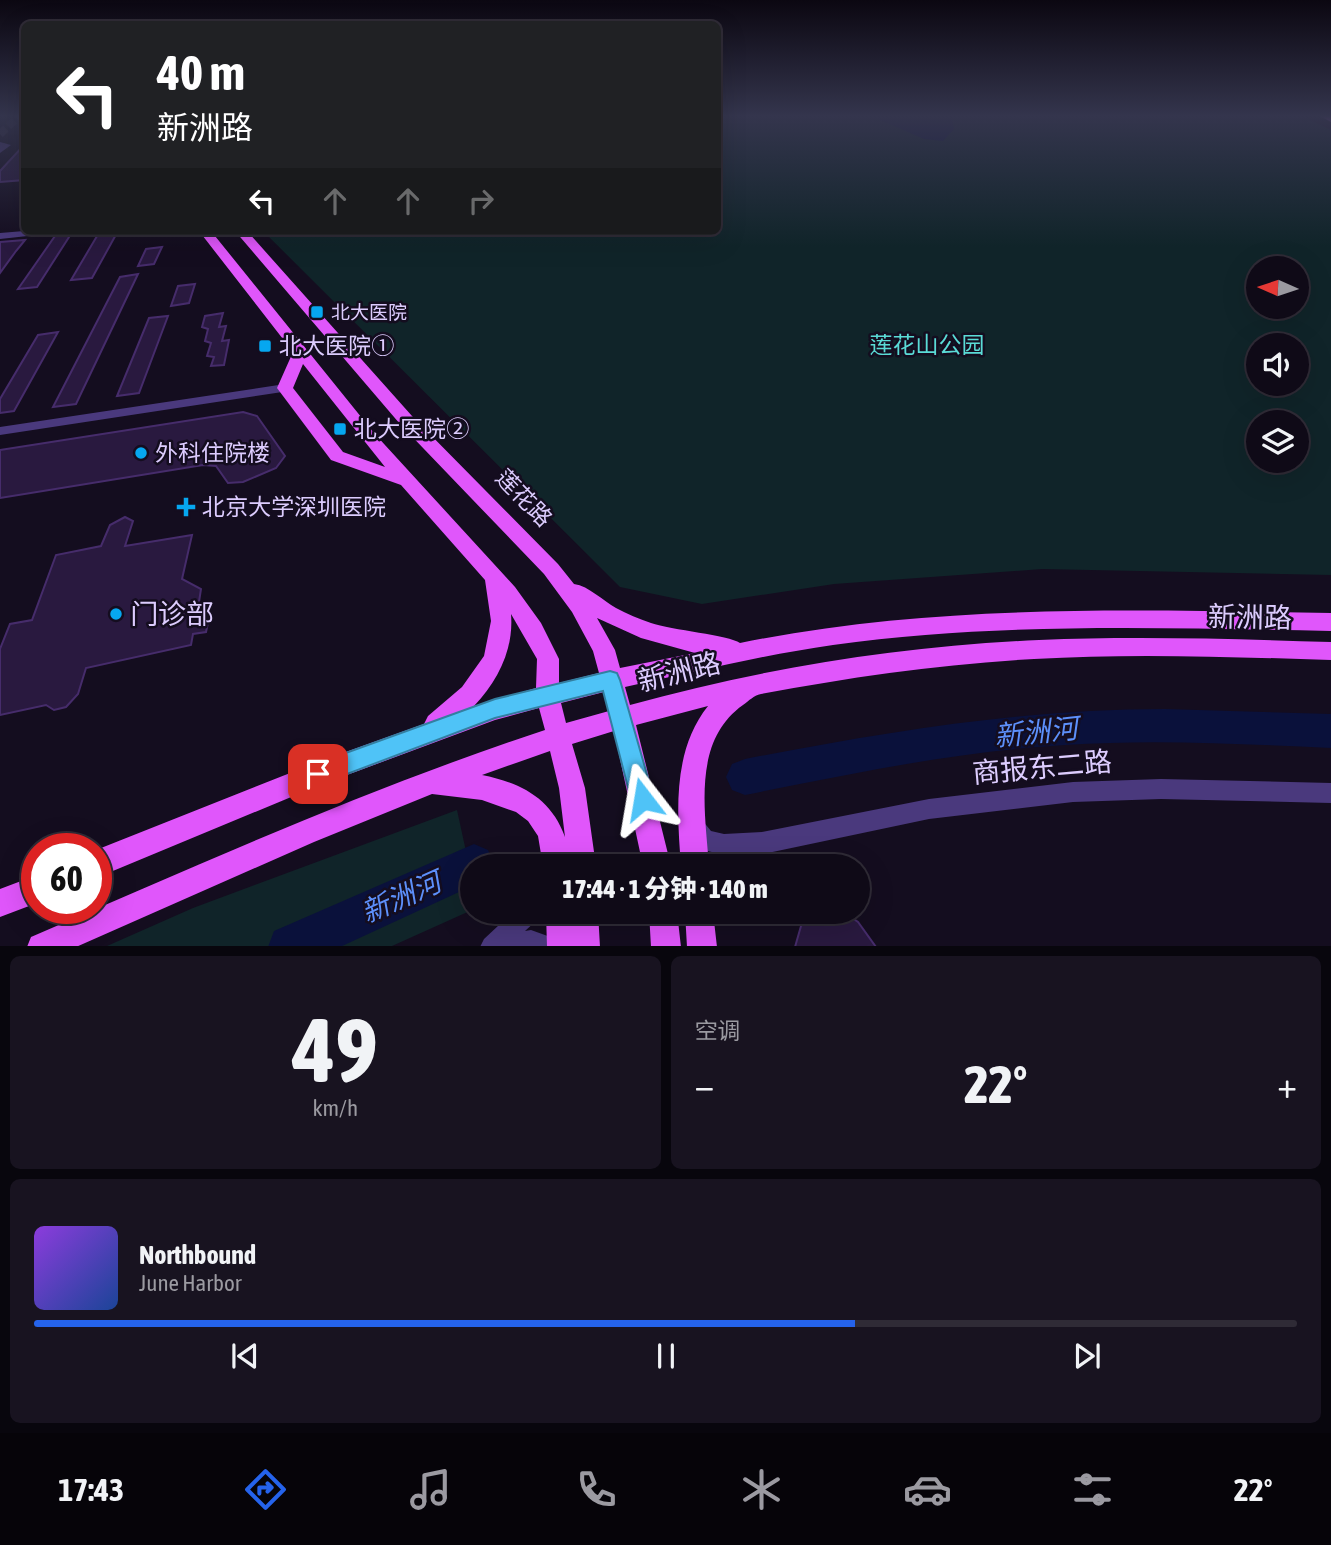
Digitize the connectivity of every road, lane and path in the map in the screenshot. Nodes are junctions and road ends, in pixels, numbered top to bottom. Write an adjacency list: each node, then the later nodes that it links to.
1 (21, 234): 4 (street)
2 (208, 235): 5 (main road)
3 (244, 235): 9 (main road, 莲花路)
4 (0, 236)
5 (300, 351): 6 (main road); 8 (main road)
6 (285, 388): 7 (street); 8 (main road)
7 (0, 431)
8 (409, 482): 10 (main road)
9 (551, 569): 12 (main road); 14 (main road, 莲花路)
10 (494, 577): 16 (main road); 18 (main road)
11 (1331, 622): 12 (main road, 新洲路)
12 (752, 650): 14 (main road, 新洲路)
13 (1331, 651): 15 (main road, 新洲路)
14 (610, 680): 16 (main road, 新洲路); 17 (main road, 莲花路)
15 (760, 684): 17 (main road, 新洲路); 22 (main road)
16 (547, 695): 18 (main road, 新洲路); 19 (main road)
17 (622, 719): 19 (main road, 新洲路); 26 (main road, 莲花路)
18 (418, 736): 29 (main road, 新洲路)
19 (560, 737): 20 (main road, 新洲路); 25 (main road)
20 (426, 785): 24 (main road); 37 (main road, 新洲路)
21 (1331, 793): 23 (street, 商报东二路)
22 (692, 820): 23 (street, 商报东二路); 27 (main road)
23 (762, 843): 28 (street, 商报东二路)
24 (554, 854)
25 (581, 854)
26 (654, 854)
27 (694, 854)
28 (742, 854)
29 (112, 858)
30 (21, 895): 31 (main road)
31 (0, 903)
32 (516, 924): 38 (street)
33 (561, 924): 41 (main road)
34 (584, 924): 42 (main road)
35 (664, 924): 43 (main road)
36 (700, 924): 44 (main road)
37 (43, 946)
38 (493, 946)
39 (507, 946): 40 (street)
40 (545, 946)
41 (562, 946)
42 (585, 946)
43 (666, 946)
44 (702, 946)

